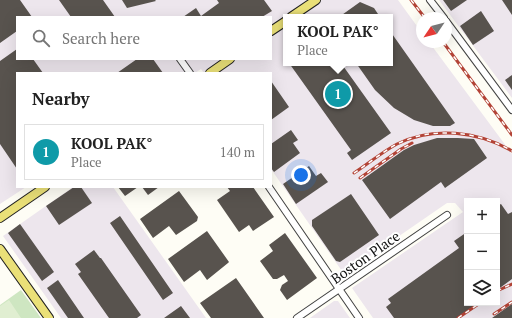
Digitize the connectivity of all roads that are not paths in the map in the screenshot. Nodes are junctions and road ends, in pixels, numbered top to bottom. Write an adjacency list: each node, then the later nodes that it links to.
1 (316, 0): 4 (main road)
2 (430, 0): 3 (street)
3 (439, 12)
4 (295, 14)
5 (283, 23): 7 (main road)
6 (452, 29): 12 (street)
7 (272, 30)
8 (181, 60): 10 (street)
9 (229, 60): 11 (main road)
10 (189, 72)
11 (211, 72)
12 (512, 110)
13 (44, 188): 16 (main road)
14 (270, 188): 18 (street)
15 (447, 215): 18 (street, Boston Place)
16 (0, 218)
17 (0, 249): 19 (main road)
18 (340, 289): 20 (street, Boston Place); 21 (street)
19 (49, 318)
20 (297, 318)
21 (359, 318)

